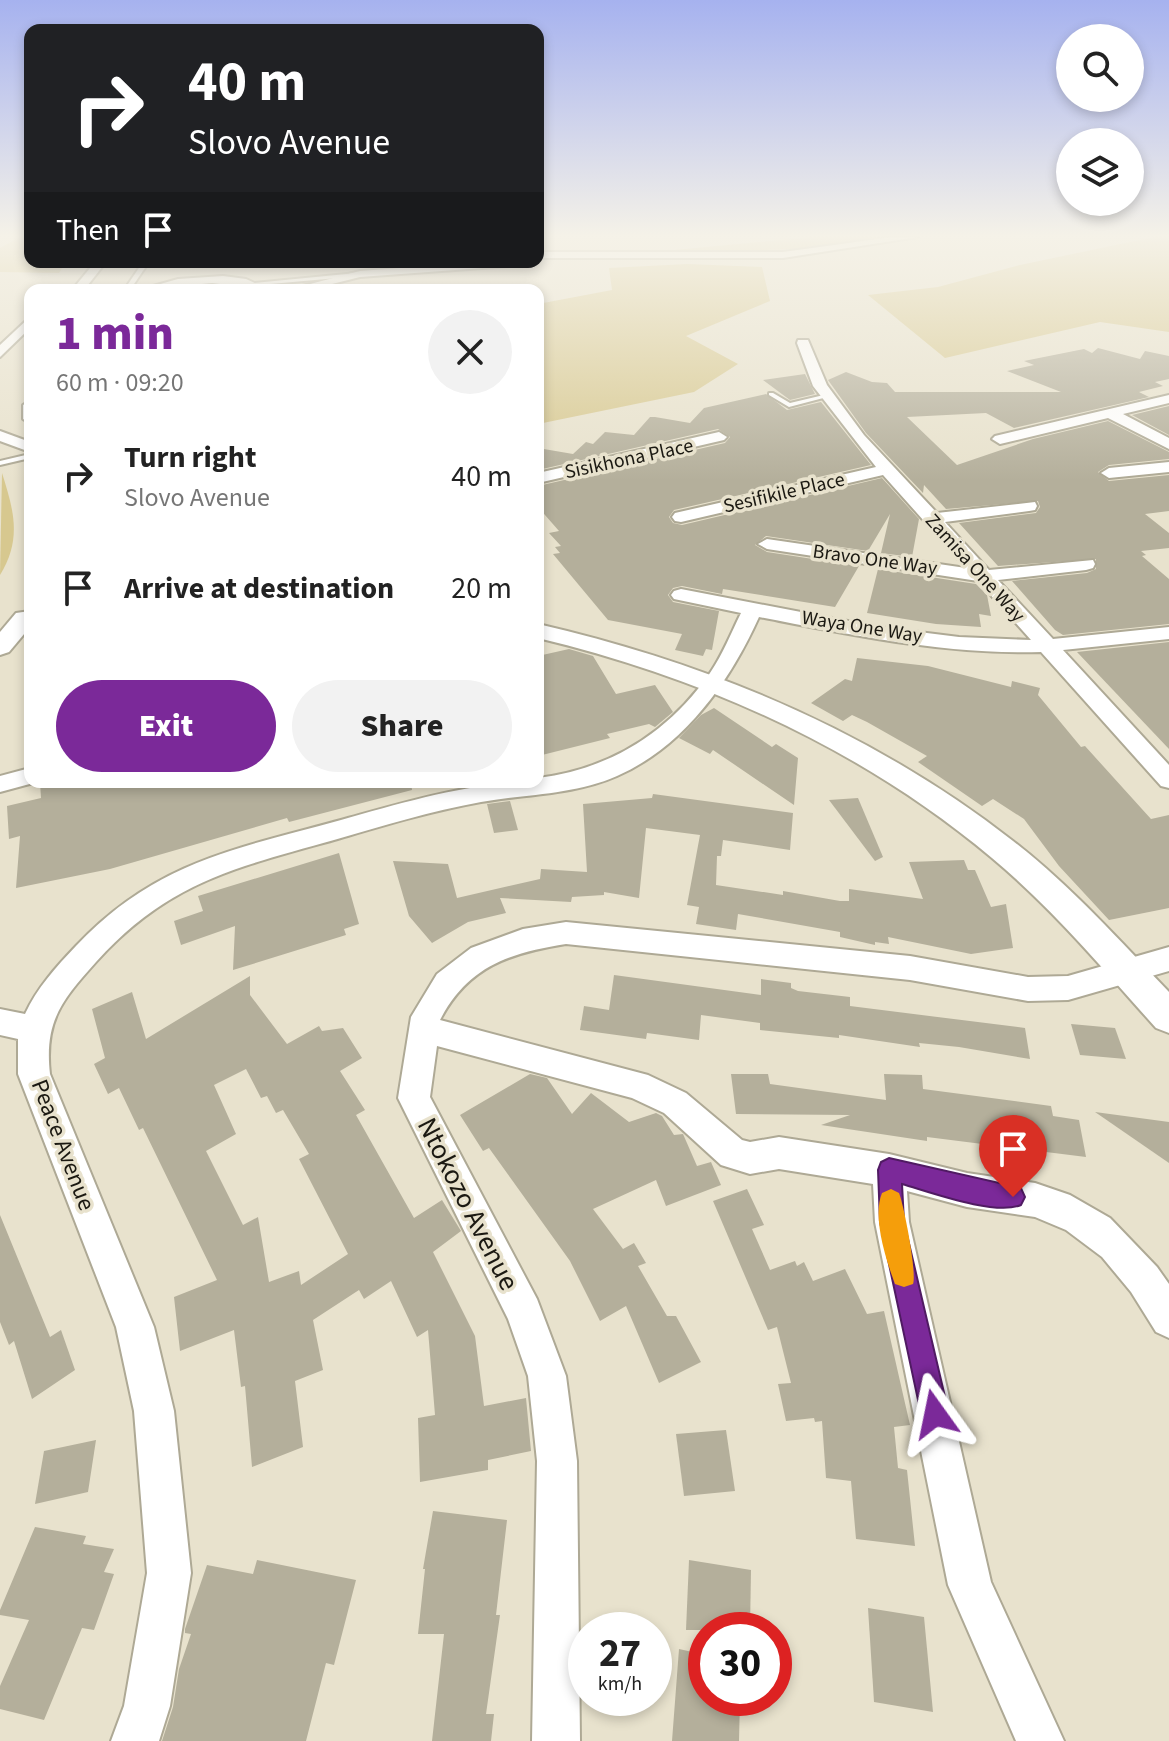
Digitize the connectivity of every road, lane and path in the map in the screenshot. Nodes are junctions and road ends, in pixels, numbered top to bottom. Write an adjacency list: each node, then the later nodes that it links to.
1 (24, 327): 3 (street)
2 (803, 343): 5 (street, Zamisa One Way)
3 (0, 353)
4 (771, 394): 5 (lane)
5 (828, 396): 17 (street, Zamisa One Way)
6 (1169, 399): 7 (street)
7 (1110, 413): 11 (street); 12 (street)
8 (24, 430): 9 (street)
9 (0, 436): 13 (street)
10 (719, 437): 19 (street, Sisikhona Place)
11 (1000, 439)
12 (1169, 444)
13 (24, 445)
14 (24, 449): 15 (lane)
15 (0, 463)
16 (1169, 467): 18 (street)
17 (887, 469): 21 (street, Sesifikile Place); 22 (street, Zamisa One Way)
18 (1109, 473)
19 (544, 477)
20 (1029, 506): 22 (street)
21 (681, 517)
22 (931, 519): 25 (street, Zamisa One Way)
23 (767, 544): 25 (street, Bravo One Way)
24 (1086, 564): 25 (street, Bravo One Way)
25 (983, 576): 31 (street, Zamisa One Way)
26 (681, 595): 27 (street, Waya One Way)
27 (753, 609): 31 (street, Waya One Way); 33 (street)
28 (24, 620): 32 (street)
29 (544, 632): 33 (street)
30 (1169, 633): 31 (street, Waya One Way)
31 (1044, 645): 35 (street, Zamisa One Way)
32 (0, 647)
33 (714, 683): 36 (street); 40 (street)
34 (24, 778): 37 (street)
35 (1169, 780)
36 (544, 783)
37 (0, 784)
38 (498, 788): 43 (street)
39 (1169, 959): 40 (street, Ntokozo Avenue)
40 (1127, 973): 41 (street); 44 (street, Ntokozo Avenue)
41 (1169, 1017)
42 (0, 1022): 43 (street)
43 (32, 1029): 47 (street, Peace Avenue)
44 (423, 1029): 45 (street); 48 (street, Ntokozo Avenue)
45 (889, 1170): 46 (street); 49 (street)
46 (1169, 1319)
47 (135, 1741)
48 (556, 1741)
49 (1040, 1741)

